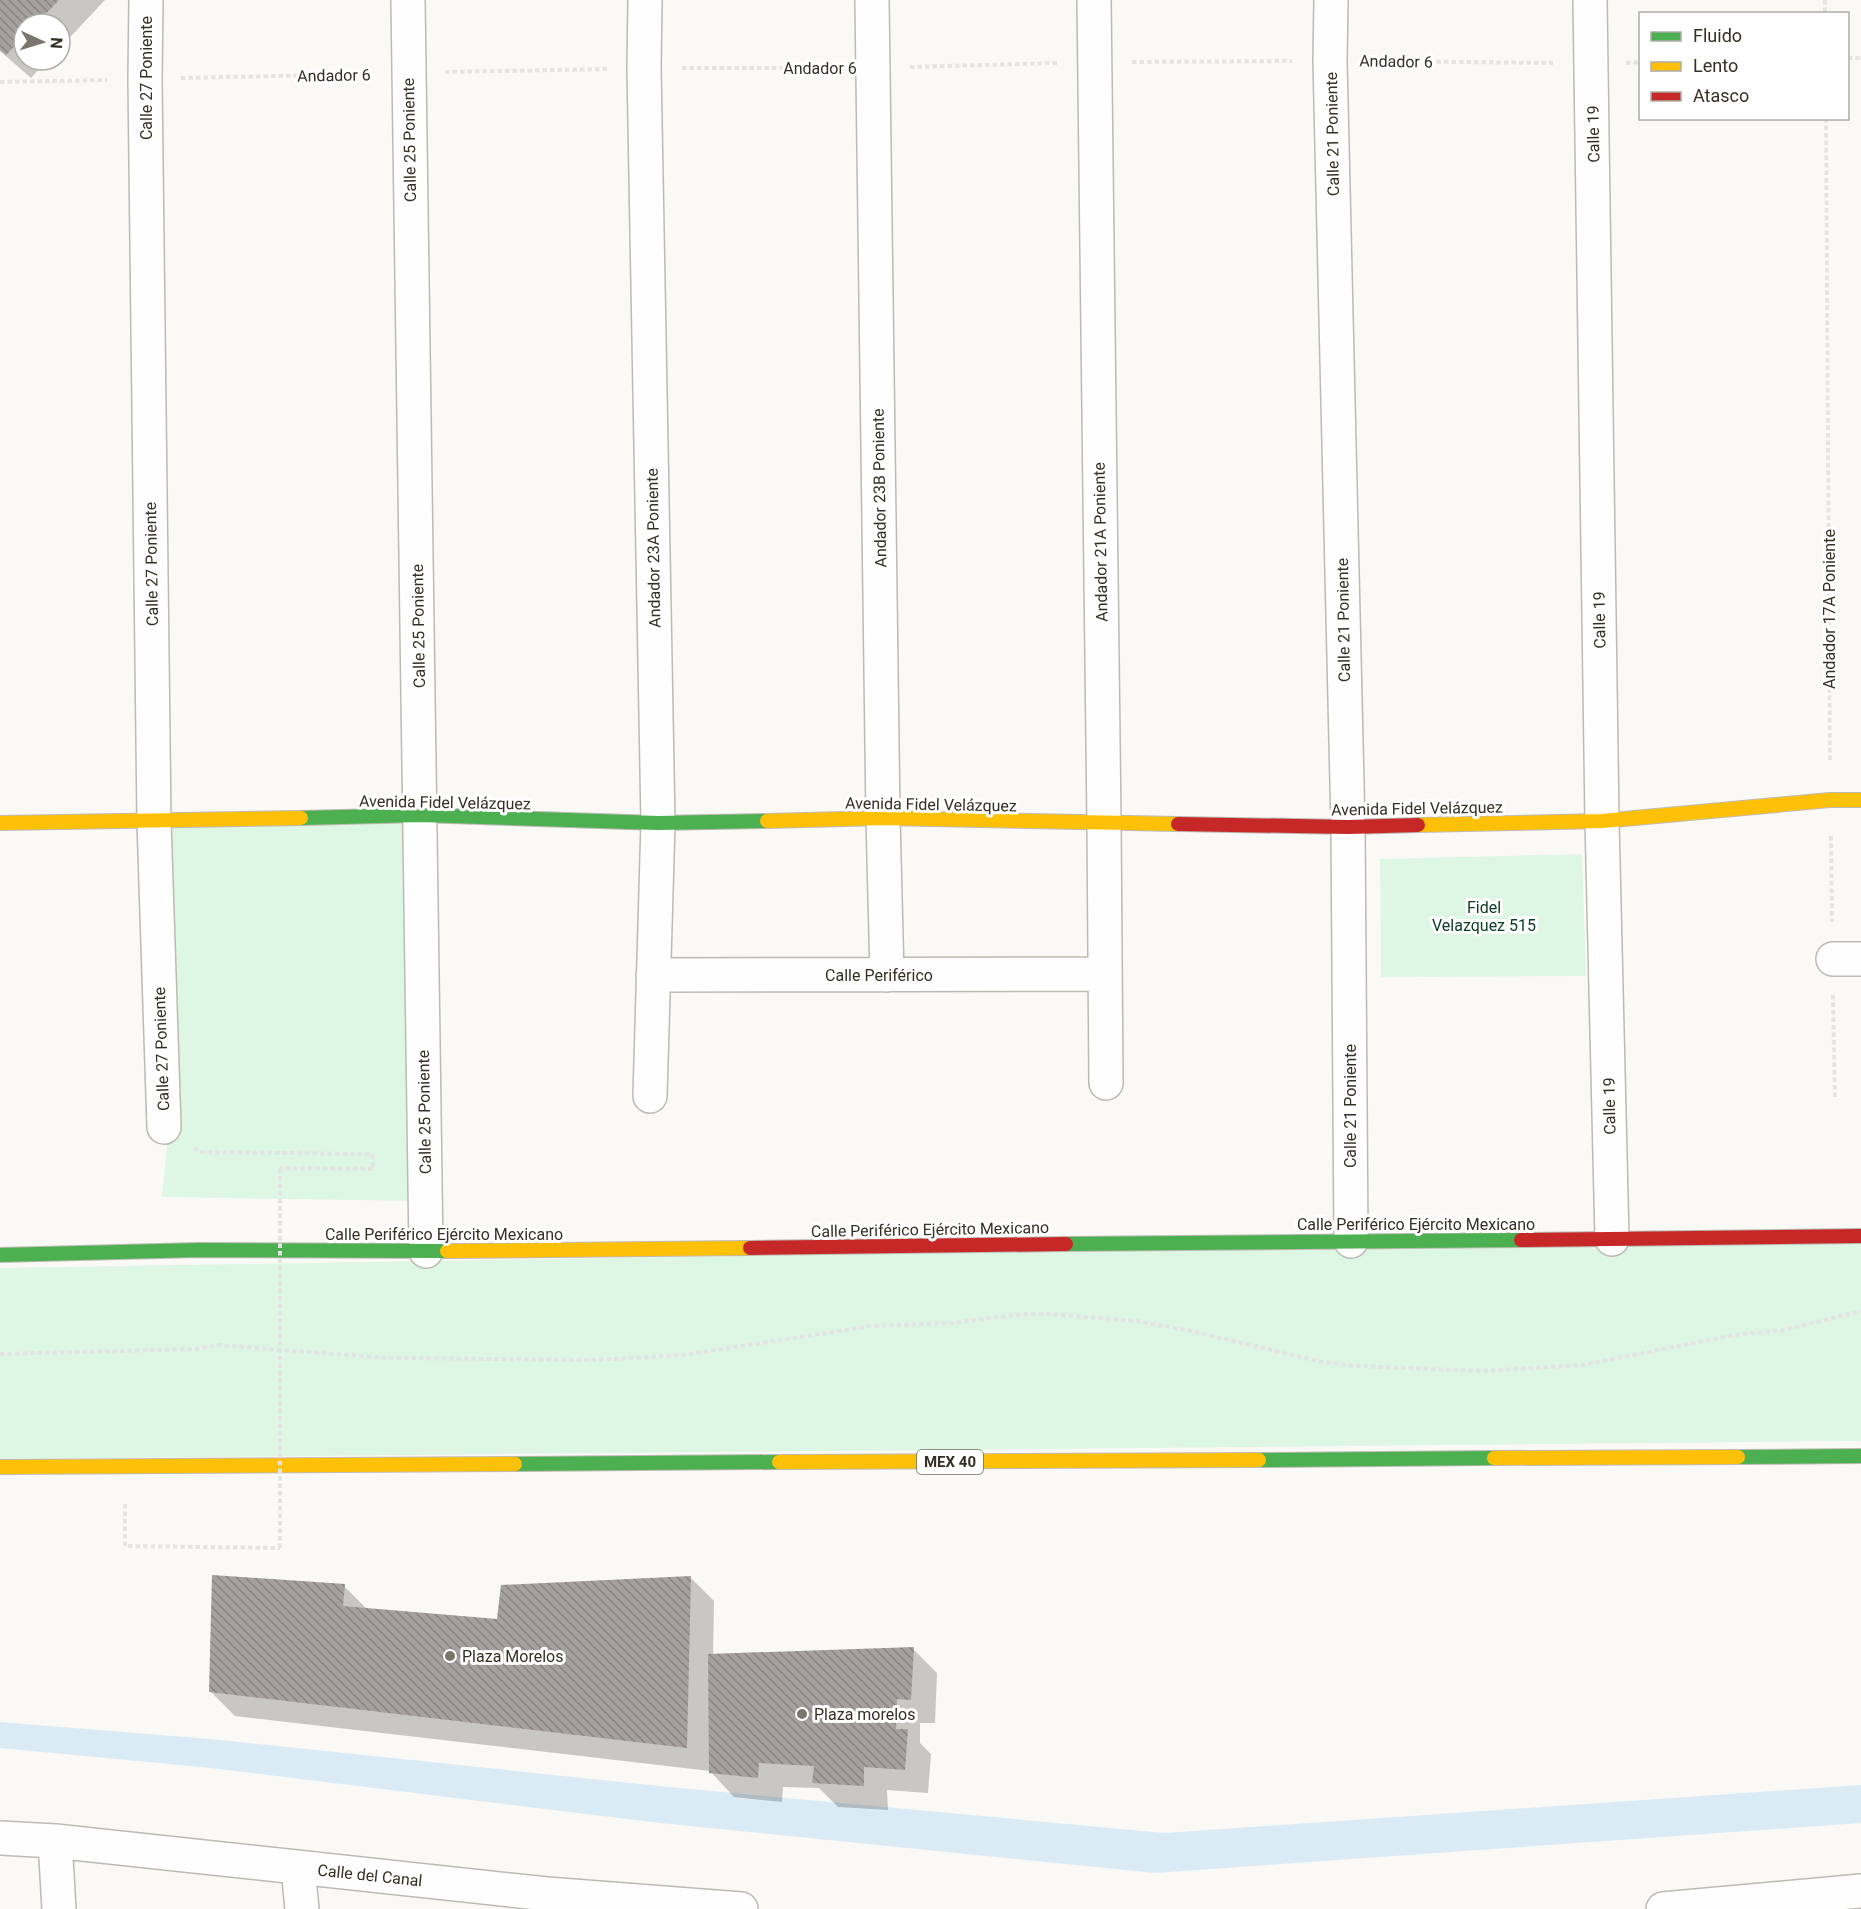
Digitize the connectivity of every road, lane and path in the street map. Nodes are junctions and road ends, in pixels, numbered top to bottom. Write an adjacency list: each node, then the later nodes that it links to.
1 (146, 0): 15 (street, Calle 27 Poniente)
2 (408, 0): 14 (street, Calle 25 Poniente)
3 (645, 0): 12 (street, Andador 23A Poniente)
4 (872, 0): 13 (street, Andador 23B Poniente)
5 (1094, 0): 9 (street, Andador 21A Poniente)
6 (1331, 0): 8 (street, Calle 21 Poniente)
7 (1590, 0): 11 (street, Calle 19)
8 (1330, 61): 9 (path, Andador 6); 11 (path, Andador 6); 27 (street, Calle 21 Poniente)
9 (1094, 62): 13 (path, Andador 6); 26 (street, Andador 21A Poniente)
10 (1639, 62): 11 (path, Andador 6)
11 (1592, 63): 22 (street, Calle 19)
12 (644, 68): 13 (path, Andador 6); 14 (path, Andador 6); 25 (street, Andador 23A Poniente)
13 (873, 68): 21 (street, Andador 23B Poniente)
14 (408, 73): 15 (path, Andador 6); 20 (street, Calle 25 Poniente)
15 (145, 79): 16 (path, Andador 6); 23 (street, Calle 27 Poniente)
16 (0, 82)
17 (1826, 120): 18 (path, Andador 17A Poniente)
18 (1830, 800): 19 (main road, Avenida Fidel Velázquez); 22 (main road, Avenida Fidel Velázquez); 28 (path, Andador 17A Poniente)
19 (1861, 800)
20 (421, 815): 23 (main road, Avenida Fidel Velázquez); 25 (main road, Avenida Fidel Velázquez); 39 (street, Calle 25 Poniente)
21 (883, 818): 25 (main road, Avenida Fidel Velázquez); 26 (main road, Avenida Fidel Velázquez); 31 (street, Andador 23B Poniente)
22 (1602, 821): 27 (main road, Avenida Fidel Velázquez); 37 (street, Calle 19)
23 (154, 822): 24 (main road, Avenida Fidel Velázquez); 35 (street, Calle 27 Poniente)
24 (0, 823)
25 (658, 823): 30 (street, Andador 23A Poniente)
26 (1104, 823): 27 (main road, Avenida Fidel Velázquez); 29 (street, Andador 21A Poniente)
27 (1348, 827): 38 (street, Calle 21 Poniente)
28 (1847, 959): 34 (path, Andador 17A Poniente)
29 (1104, 974): 31 (street, Calle Periférico); 32 (street, Andador 21A Poniente)
30 (653, 975): 31 (street, Calle Periférico); 33 (street, Andador 23A Poniente)
31 (887, 975)
32 (1106, 1083)
33 (650, 1096)
34 (1835, 1100)
35 (164, 1127): 45 (path, bridge)
36 (1861, 1236): 37 (main road, Calle Periférico Ejército Mexicano)
37 (1612, 1239): 38 (main road, Calle Periférico Ejército Mexicano)
38 (1351, 1241): 39 (main road, Calle Periférico Ejército Mexicano)
39 (426, 1251): 40 (main road, Calle Periférico Ejército Mexicano)
40 (0, 1255)
41 (1861, 1311): 42 (path)
42 (0, 1354)
43 (1861, 1456): 45 (main road, MEX 40)
44 (0, 1467): 45 (main road, MEX 40)
45 (125, 1467)
46 (0, 1838): 47 (street, Calle del Canal)
47 (55, 1841): 48 (street, Calle del Canal); 51 (street)
48 (298, 1868): 50 (street, Calle del Canal); 52 (street)
49 (1855, 1897): 54 (street)
50 (547, 1901): 53 (street, Calle del Canal)
51 (59, 1909)
52 (302, 1909)
53 (741, 1909)
54 (1663, 1909)

